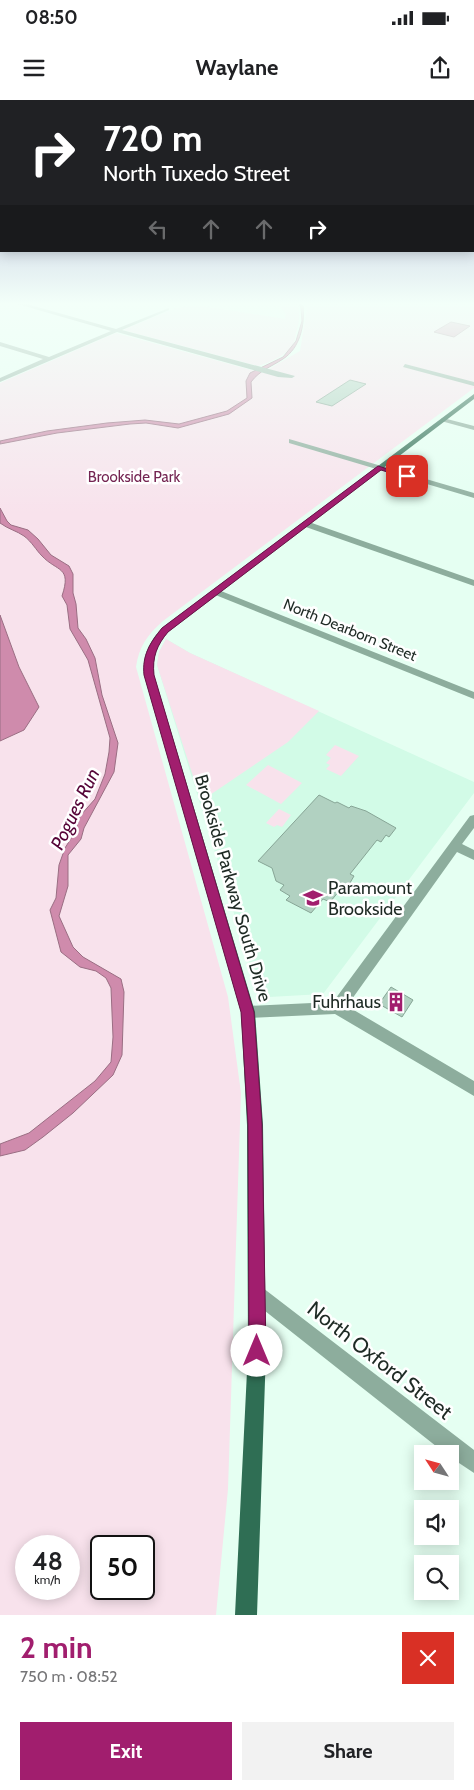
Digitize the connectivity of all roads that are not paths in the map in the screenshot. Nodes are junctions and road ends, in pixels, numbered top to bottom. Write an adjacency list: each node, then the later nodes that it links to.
1 (15, 374): 5 (street)
2 (277, 374): 4 (street)
3 (435, 374): 6 (street)
4 (292, 376)
5 (0, 380)
6 (474, 384)
7 (474, 396): 8 (main road, Brookside Parkway South Drive)
8 (443, 420): 9 (street); 11 (main road, Brookside Parkway South Drive)
9 (474, 428)
10 (292, 441): 11 (street)
11 (380, 468): 12 (street); 13 (main road, Brookside Parkway South Drive)
12 (474, 496)
13 (306, 524): 14 (street); 15 (main road, Brookside Parkway South Drive)
14 (474, 583)
15 (216, 592): 16 (street, North Dearborn Street); 21 (main road, Brookside Parkway South Drive)
16 (474, 696)
17 (474, 819): 18 (street)
18 (455, 846): 19 (street); 20 (street)
19 (474, 855)
20 (337, 1008): 21 (street); 22 (street)
21 (248, 1012): 23 (main road, Brookside Parkway South Drive)
22 (474, 1089)
23 (257, 1294): 24 (street, North Oxford Street); 25 (main road, Brookside Parkway South Drive)
24 (474, 1462)
25 (246, 1615)

